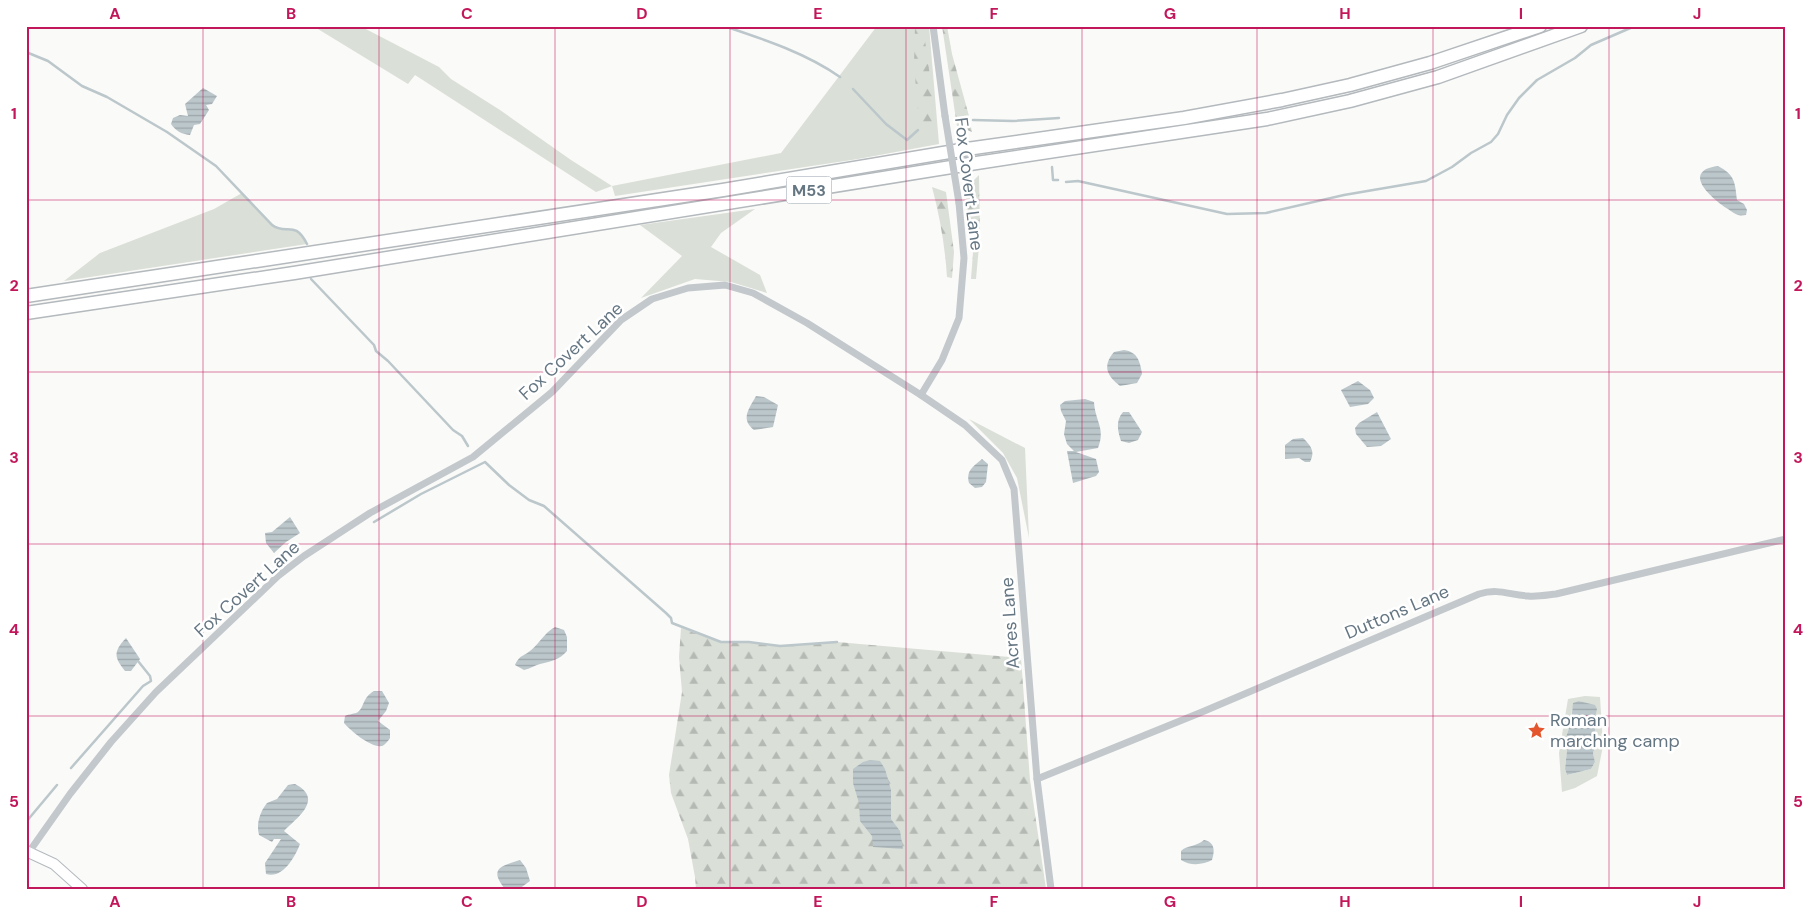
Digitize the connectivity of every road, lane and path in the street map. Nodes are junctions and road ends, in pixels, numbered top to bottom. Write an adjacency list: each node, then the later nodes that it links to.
1 (934, 26): 6 (street, Fox Covert Lane, bridge)
2 (1540, 26): 4 (highway, M53)
3 (1581, 26): 5 (highway, M53)
4 (26, 296)
5 (26, 313)
6 (921, 395): 8 (street, Acres Lane); 9 (street, Fox Covert Lane)
7 (1786, 538): 8 (street, Duttons Lane)
8 (1037, 779): 11 (street, Acres Lane)
9 (28, 851): 10 (street)
10 (82, 889)
11 (1051, 889)

